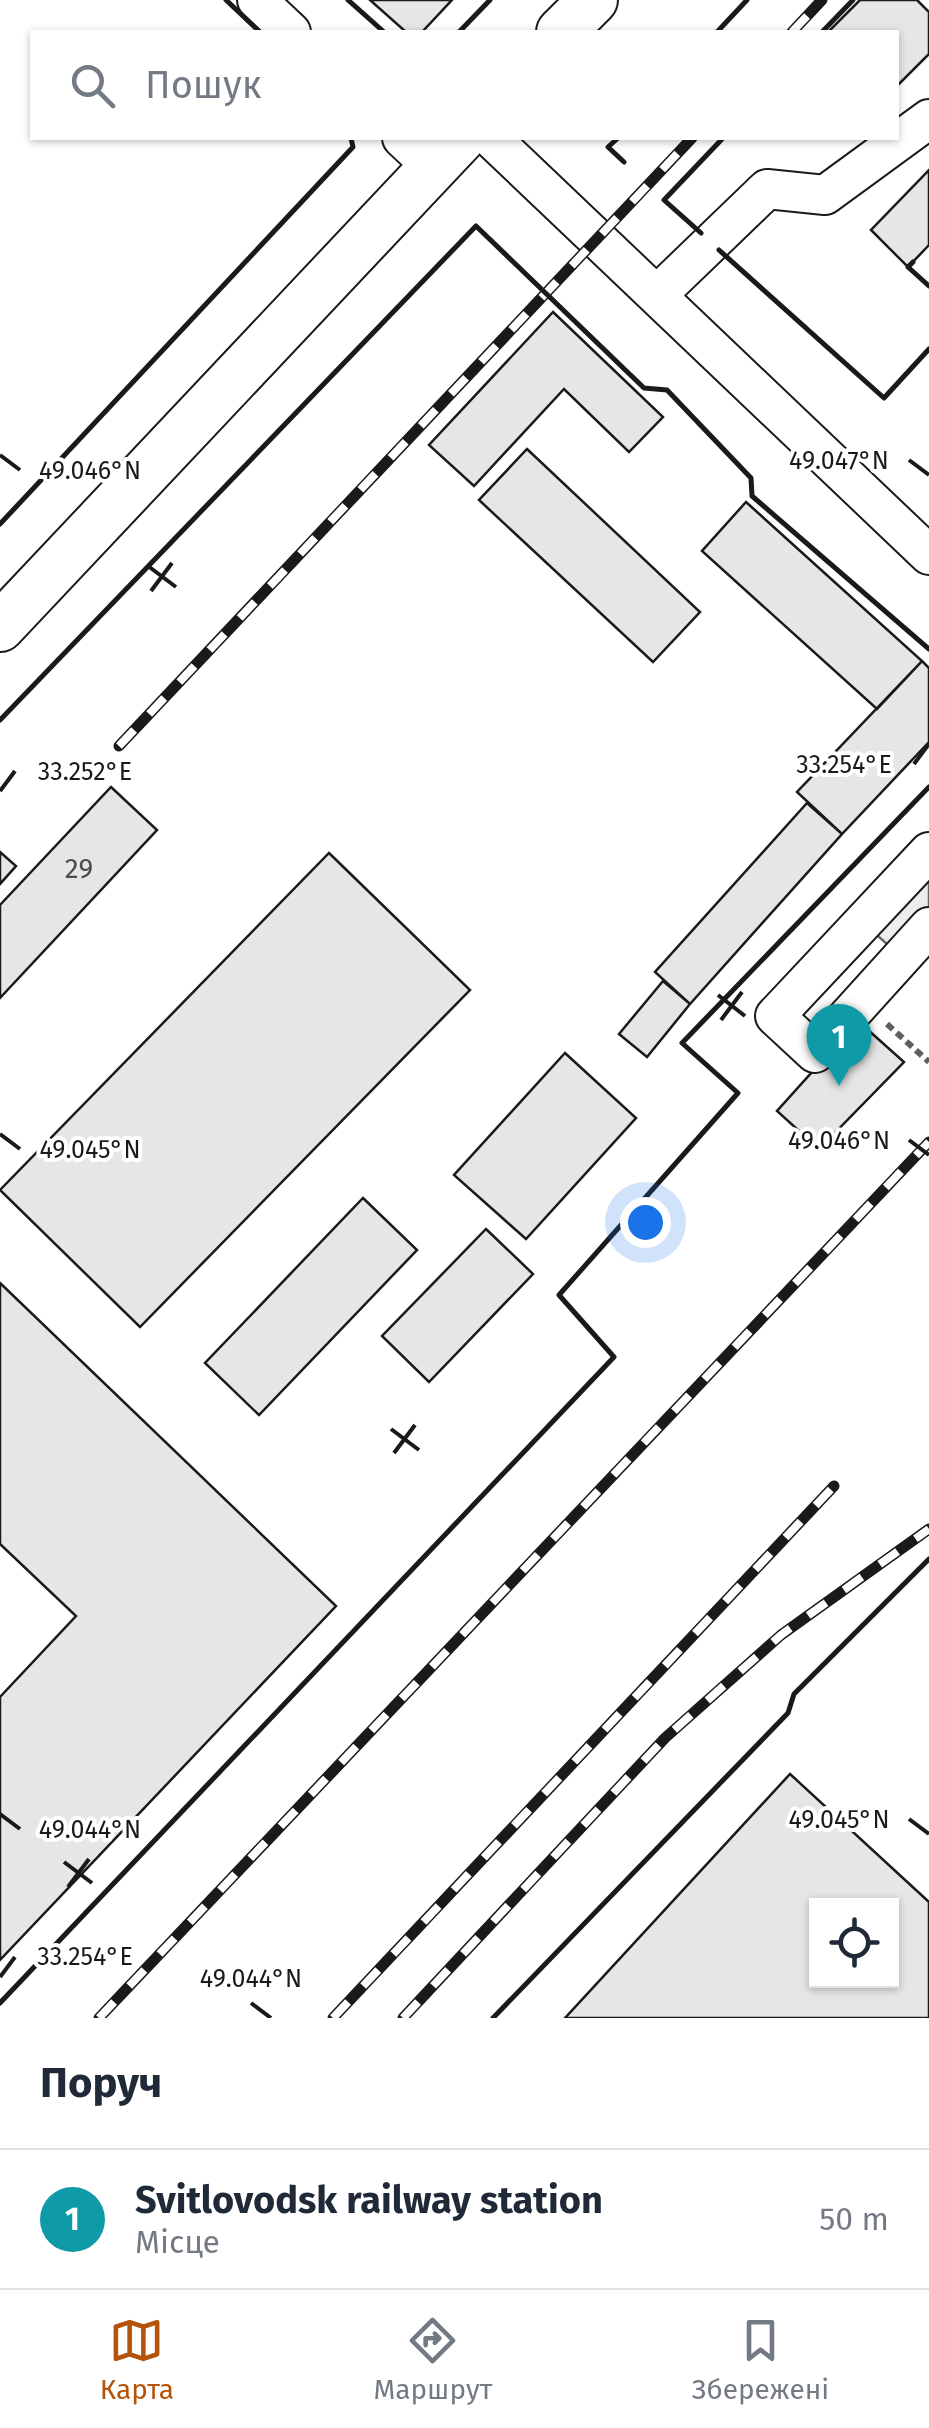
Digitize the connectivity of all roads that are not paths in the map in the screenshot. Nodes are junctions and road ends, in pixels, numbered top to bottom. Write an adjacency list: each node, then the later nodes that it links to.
1 (257, 0): 3 (street)
2 (592, 0): 4 (main road)
3 (289, 30)
4 (564, 30)
5 (929, 119): 8 (street)
6 (493, 140): 8 (street)
7 (432, 148): 10 (main road)
8 (656, 295): 9 (street)
9 (929, 555)
10 (0, 627)
11 (929, 852): 12 (street)
12 (929, 927)

